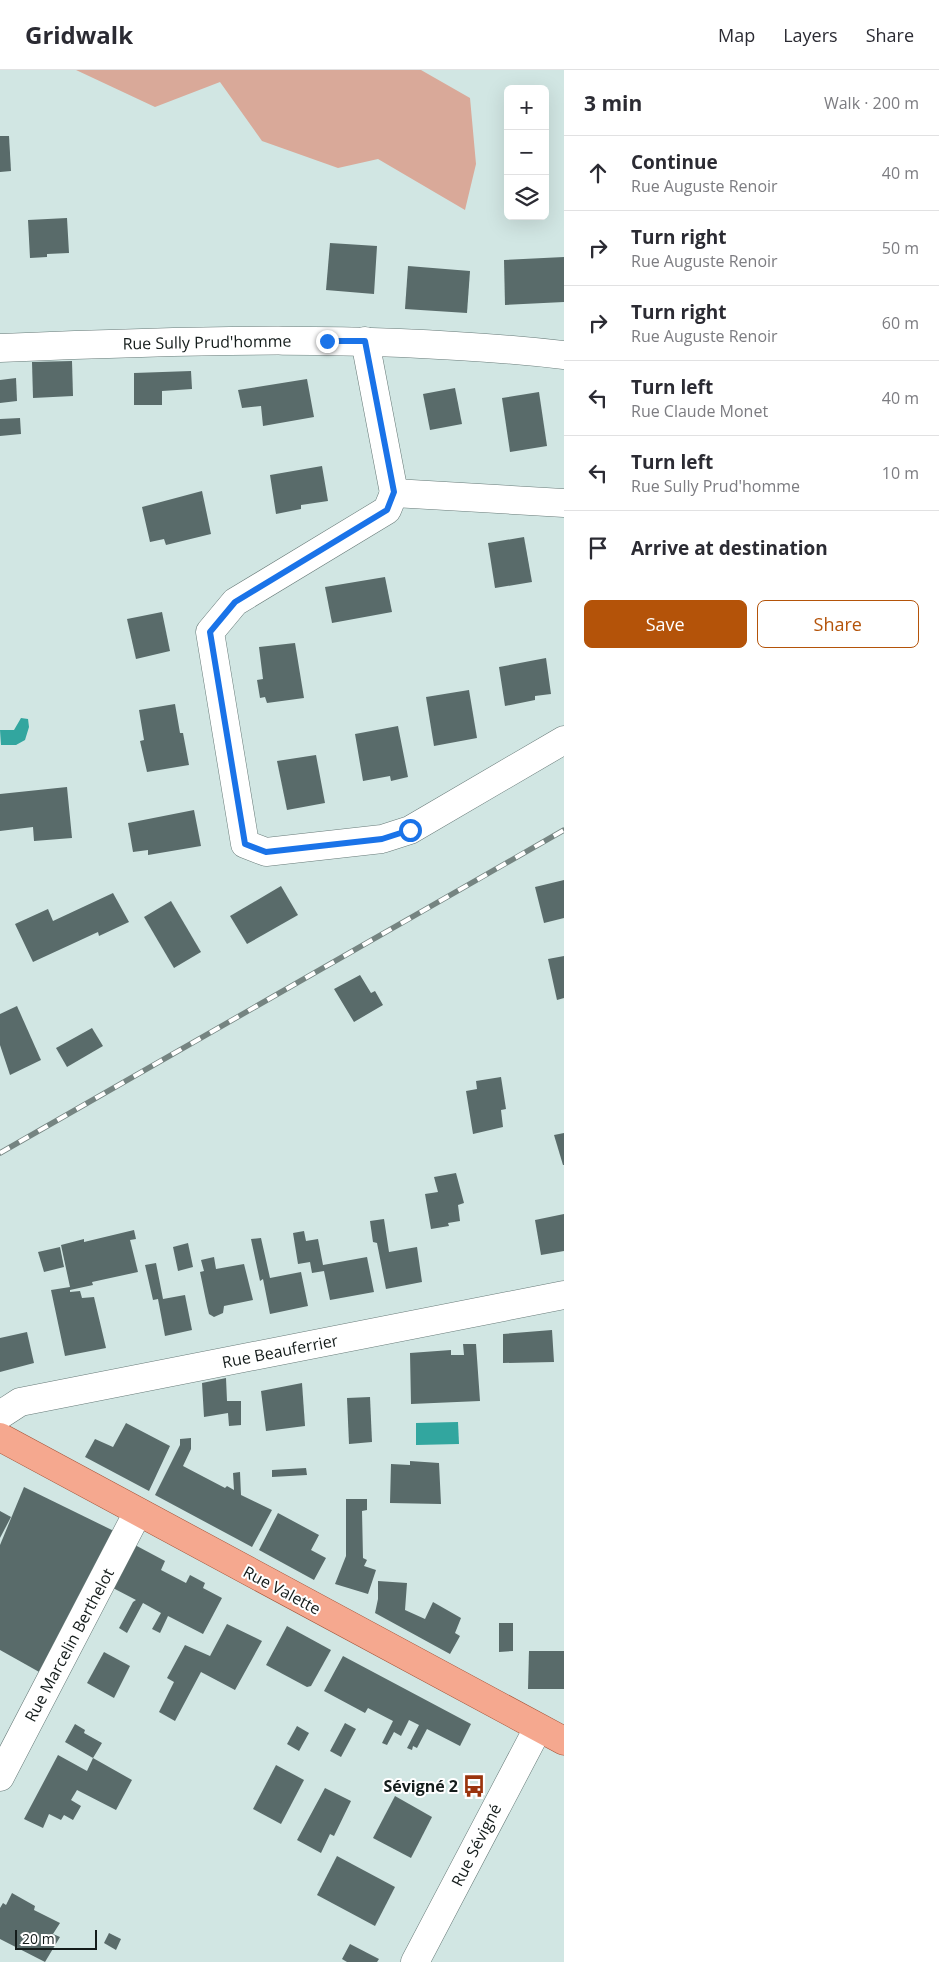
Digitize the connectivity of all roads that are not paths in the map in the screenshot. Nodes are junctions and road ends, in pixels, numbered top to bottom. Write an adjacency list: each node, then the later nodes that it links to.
1 (365, 341): 2 (street, Rue Sully Prud'homme); 3 (street, Rue Sully Prud'homme); 4 (street)
2 (0, 348)
3 (564, 355)
4 (394, 492): 5 (street); 6 (street)
5 (564, 503)
6 (564, 740)
7 (564, 1295): 8 (street, Rue Beauferrier)
8 (0, 1415)
9 (0, 1437): 10 (main road, Rue Valette)
10 (138, 1512): 11 (main road, Rue Valette); 13 (street, Rue Marcelin Berthelot)
11 (538, 1728): 12 (main road, Rue Valette); 14 (street, Rue Sévigné)
12 (564, 1741)
13 (0, 1777)
14 (415, 1962)

